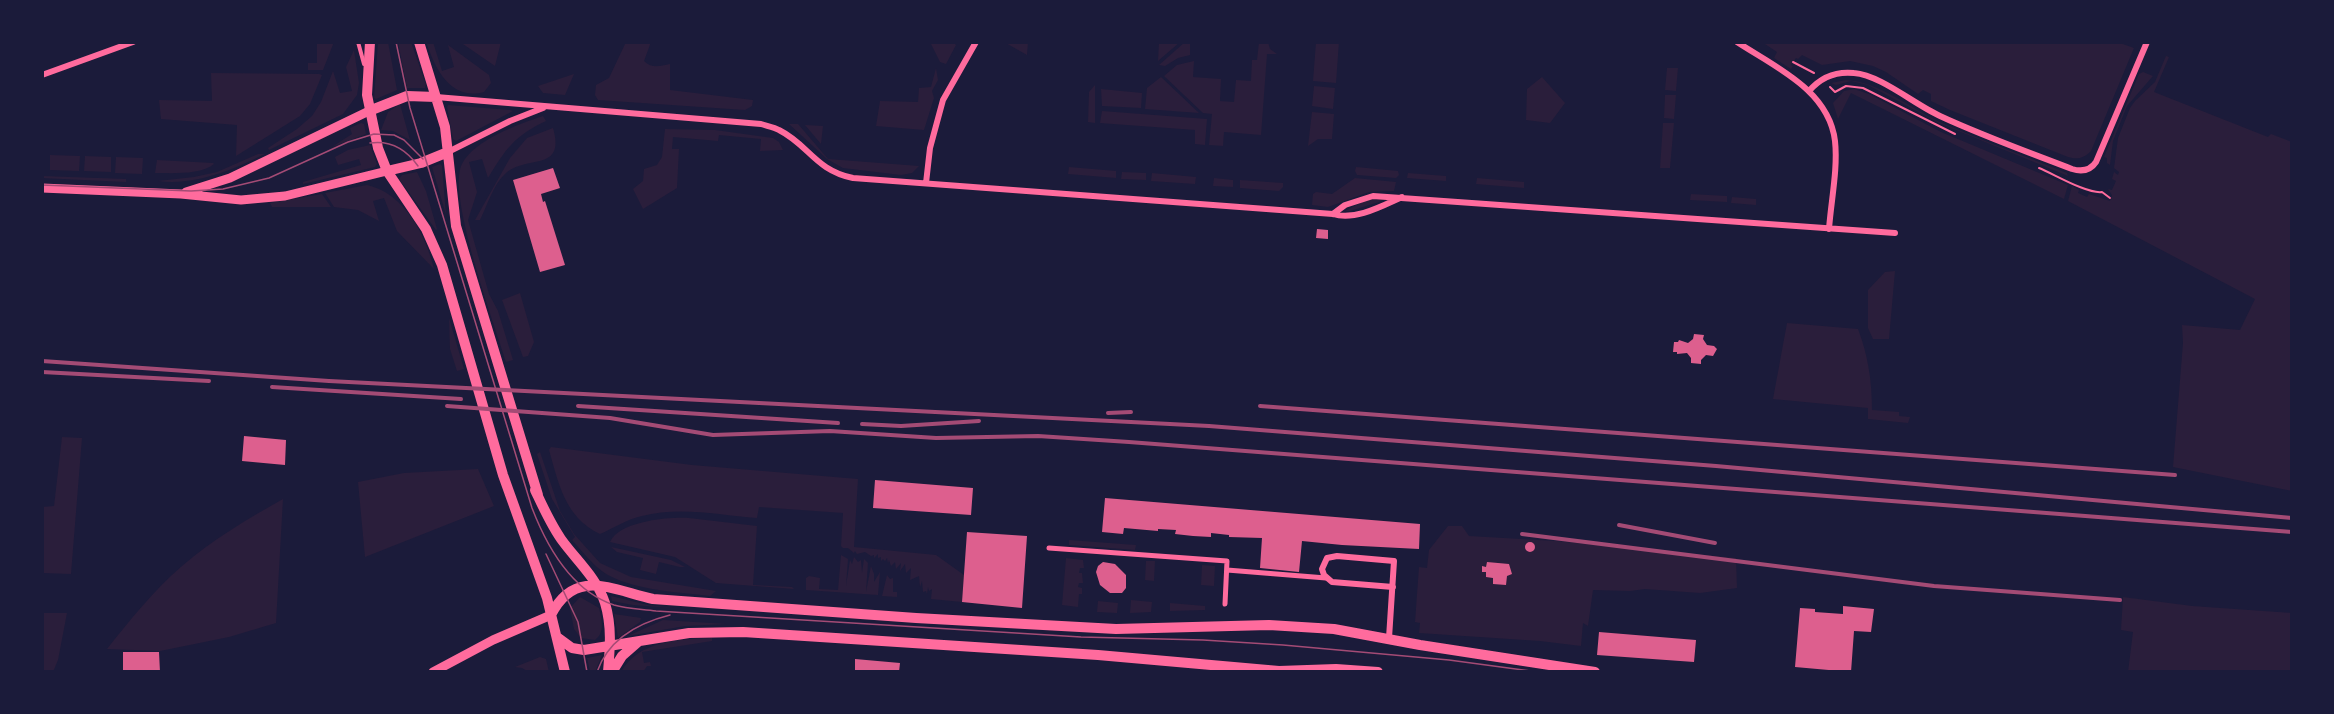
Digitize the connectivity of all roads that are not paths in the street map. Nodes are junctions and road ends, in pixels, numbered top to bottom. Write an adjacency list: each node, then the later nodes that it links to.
1 (133, 42): 8 (street)
2 (358, 42): 9 (lane)
3 (370, 42): 9 (main road)
4 (419, 42): 11 (main road)
5 (976, 42): 16 (street)
6 (1737, 42): 10 (street)
7 (2147, 42): 10 (street)
8 (42, 75)
9 (368, 78): 13 (main road)
10 (1809, 91): 21 (street)
11 (436, 97): 12 (street); 13 (main road); 14 (main road)
12 (553, 106): 14 (street); 16 (street)
13 (369, 111): 15 (main road); 18 (street)
14 (448, 152): 15 (main road); 26 (main road)
15 (387, 171): 18 (street); 29 (main road)
16 (926, 183): 20 (street)
17 (42, 188): 18 (street)
18 (181, 194)
19 (1402, 197): 20 (street); 20 (street); 21 (street)
20 (1333, 214)
21 (1829, 229): 22 (street)
22 (1895, 234)
23 (1049, 548): 24 (street)
24 (1227, 570): 25 (street); 28 (street)
25 (1326, 578): 27 (street); 27 (street)
26 (597, 586): 29 (main road); 31 (main road); 33 (main road)
27 (1393, 587): 31 (street)
28 (1225, 604)
29 (552, 615): 30 (main road); 34 (street)
30 (557, 637): 33 (main road); 35 (main road)
31 (1389, 638): 39 (main road)
32 (641, 640): 33 (main road); 37 (main road); 38 (main road)
33 (611, 646): 36 (main road)
34 (433, 672)
35 (565, 672)
36 (608, 672)
37 (612, 672)
38 (1378, 672)
39 (1595, 672)

